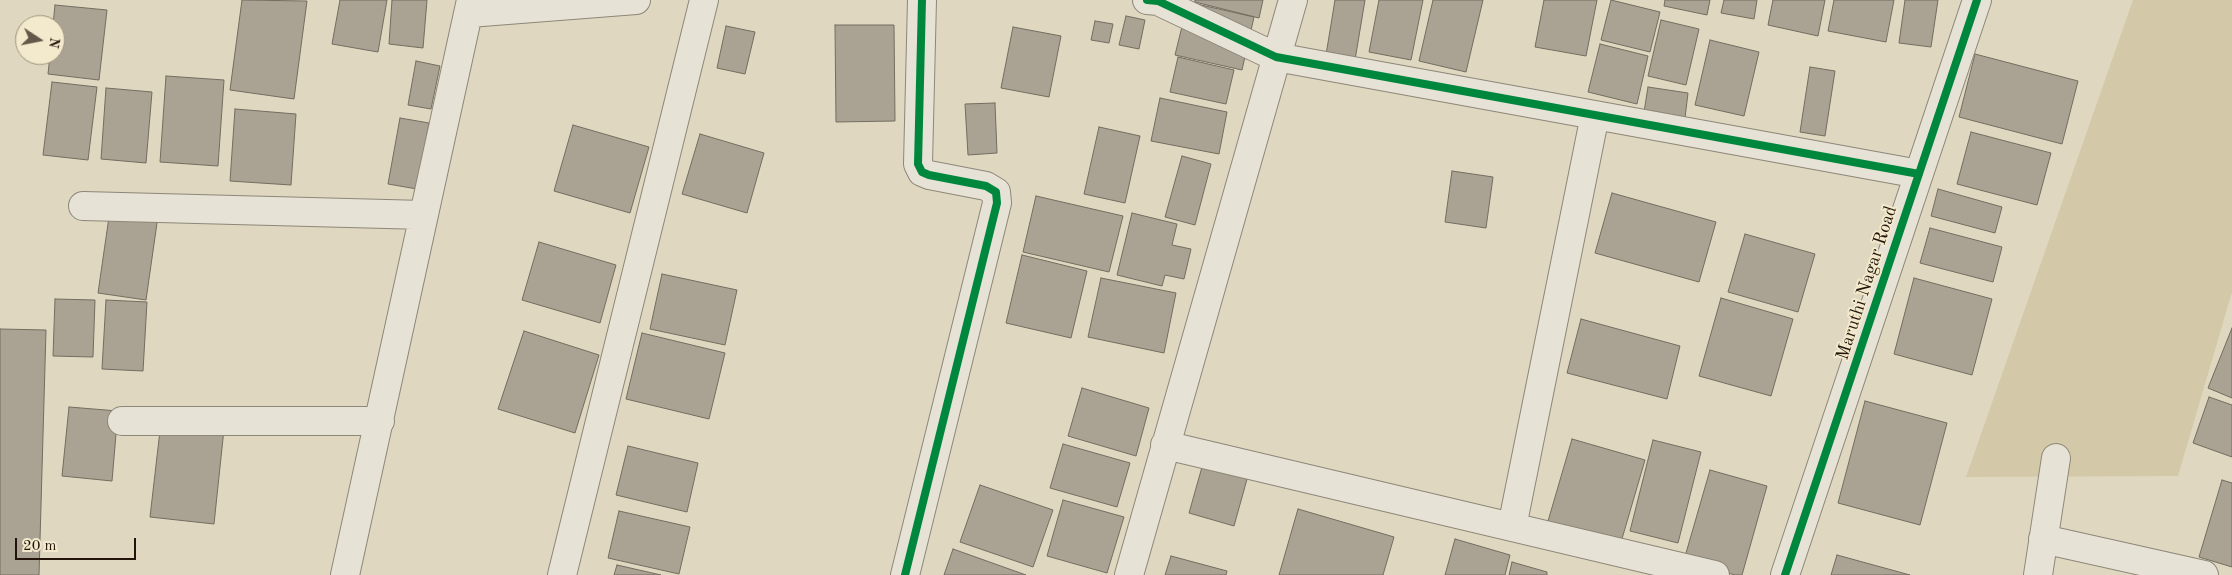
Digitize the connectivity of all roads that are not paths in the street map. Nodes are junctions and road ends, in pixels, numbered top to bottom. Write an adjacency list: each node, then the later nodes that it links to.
1 (636, 0): 7 (street)
2 (704, 0): 20 (street)
3 (922, 0): 21 (street)
4 (1147, 0): 8 (street)
5 (1293, 0): 8 (street)
6 (1977, 0): 10 (street, Maruthi Nagar Road)
7 (470, 7): 12 (street)
8 (1276, 57): 9 (street); 15 (street)
9 (1595, 115): 10 (street); 17 (street)
10 (1919, 174): 24 (street, Maruthi Nagar Road)
11 (83, 206): 12 (street)
12 (424, 215): 14 (street)
13 (122, 421): 14 (street)
14 (380, 421): 19 (street)
15 (1165, 446): 17 (street); 22 (street)
16 (2056, 458): 18 (street)
17 (1512, 527): 23 (street)
18 (2044, 539): 25 (street); 26 (street)
19 (345, 575)
20 (562, 575)
21 (905, 575)
22 (1128, 575)
23 (1716, 575)
24 (1785, 575)
25 (2038, 575)
26 (2204, 575)

